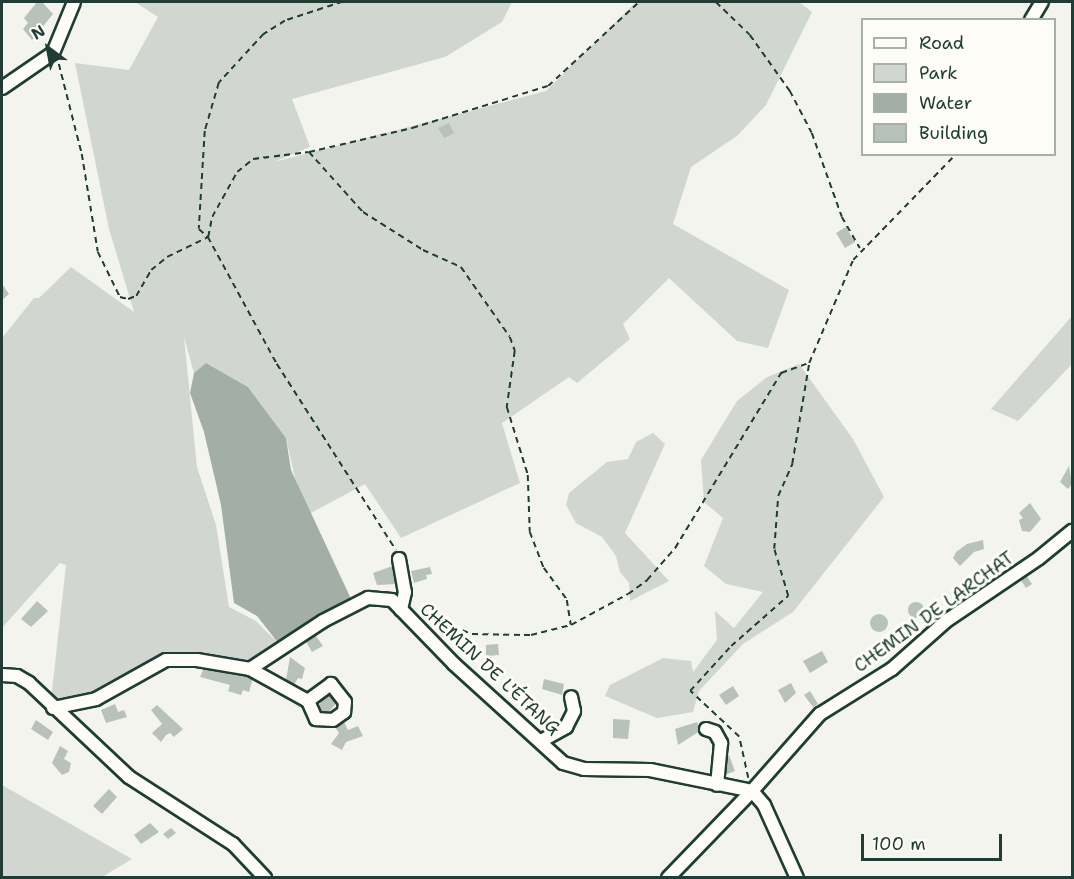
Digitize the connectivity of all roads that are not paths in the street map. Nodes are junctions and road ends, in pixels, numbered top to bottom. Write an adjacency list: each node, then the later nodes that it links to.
1 (74, 2): 4 (street)
2 (1042, 2): 3 (street)
3 (1032, 18)
4 (2, 88)
5 (1072, 531): 16 (street, CHEMIN DE LARCHAT)
6 (399, 559): 7 (street)
7 (401, 610): 8 (street, CHEMIN DE L'ÉTANG); 14 (street, CHEMIN DE L'ÉTANG)
8 (250, 669): 11 (street); 12 (street)
9 (2, 675): 12 (street)
10 (571, 697): 14 (street)
11 (308, 701)
12 (53, 708): 17 (street)
13 (706, 729): 15 (street)
14 (541, 741): 15 (street, CHEMIN DE L'ÉTANG)
15 (717, 784): 16 (street, CHEMIN DE L'ÉTANG)
16 (752, 791): 18 (street, CHEMIN DE LARCHAT); 19 (street)
17 (265, 878)
18 (668, 878)
19 (797, 878)

